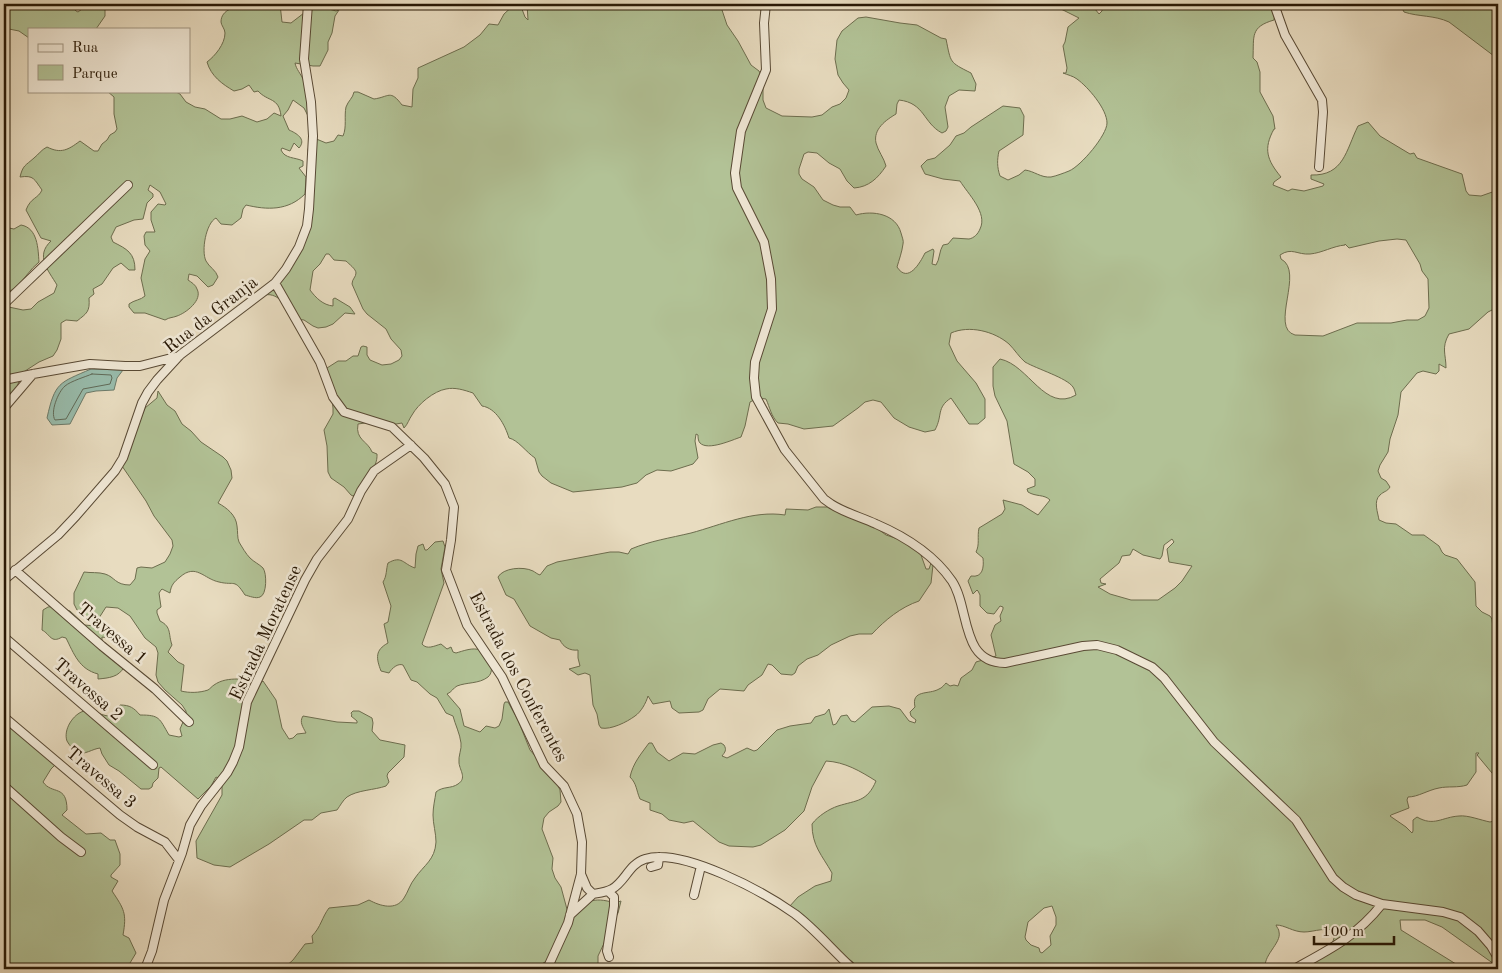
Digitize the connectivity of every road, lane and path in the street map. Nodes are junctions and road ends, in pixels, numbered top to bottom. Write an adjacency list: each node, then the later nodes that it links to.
1 (308, 4): 6 (street, Rua da Granja)
2 (766, 4): 29 (street)
3 (1274, 4): 4 (street)
4 (1320, 168)
5 (128, 185): 7 (street)
6 (275, 283): 8 (street, Rua da Granja); 12 (street, Estrada dos Conferentes)
7 (4, 304)
8 (180, 355): 9 (street); 13 (street, Rua da Granja)
9 (33, 374): 10 (street); 11 (street)
10 (4, 380)
11 (4, 408)
12 (411, 445): 22 (street, Estrada Moratense); 25 (street, Estrada dos Conferentes)
13 (15, 570): 14 (street, Rua da Granja); 17 (street, Travessa 1)
14 (4, 580)
15 (4, 637): 18 (street, Travessa 2)
16 (4, 717): 22 (street, Travessa 3)
17 (188, 722)
18 (153, 765)
19 (4, 786): 20 (street)
20 (81, 852)
21 (659, 857): 23 (street); 24 (street); 26 (street)
22 (179, 860): 33 (street, Estrada Moratense)
23 (701, 866): 28 (street); 35 (street)
24 (651, 867)
25 (581, 874): 27 (street); 30 (street, Estrada dos Conferentes)
26 (608, 891): 27 (street); 31 (street)
27 (593, 894): 30 (street)
28 (694, 895)
29 (1382, 904): 32 (street); 36 (street)
30 (569, 919): 34 (street)
31 (609, 957)
32 (1498, 958)
33 (144, 969)
34 (547, 969)
35 (854, 969)
36 (1294, 969)

